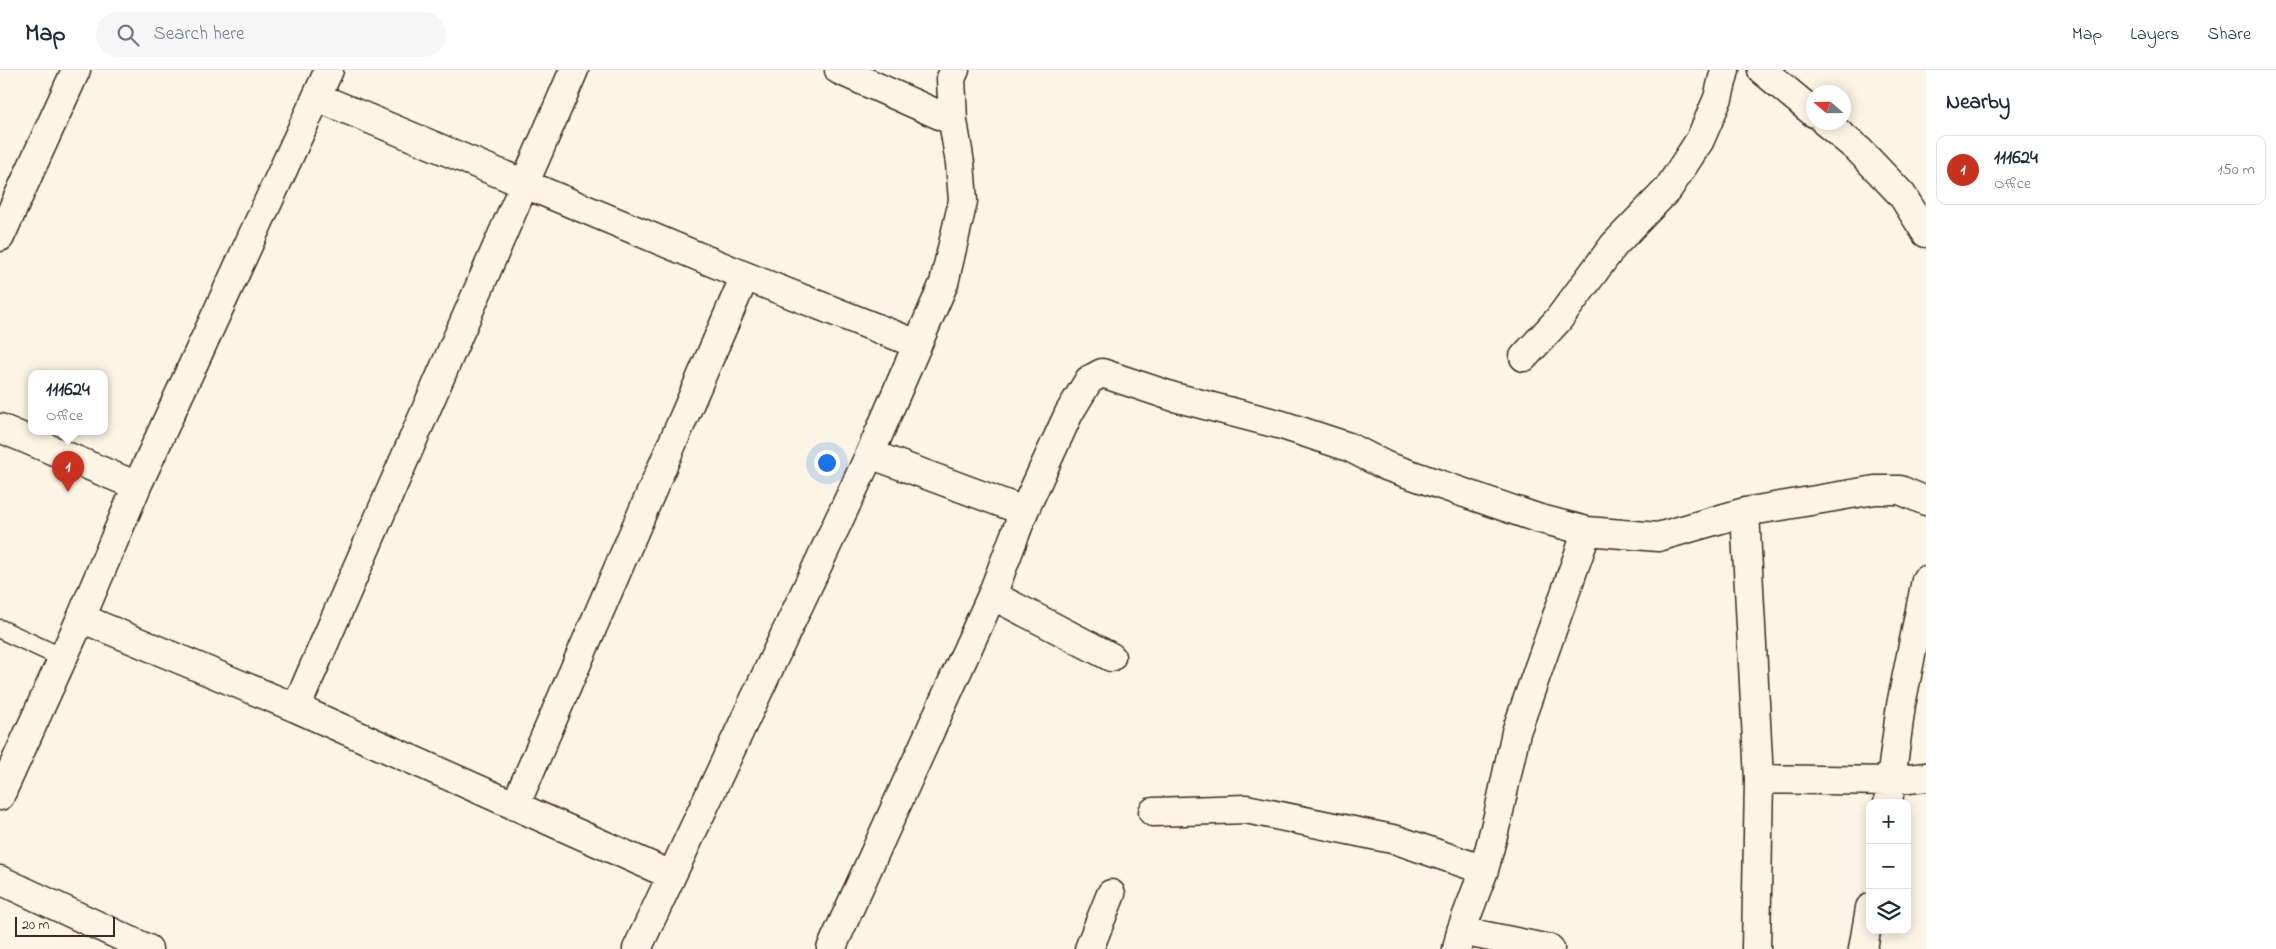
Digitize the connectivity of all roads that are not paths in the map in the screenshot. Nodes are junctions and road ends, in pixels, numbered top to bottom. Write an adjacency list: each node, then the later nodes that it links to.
1 (76, 70): 13 (street)
2 (329, 70): 8 (street)
3 (574, 70): 12 (street)
4 (839, 70): 10 (street)
5 (954, 70): 10 (street)
6 (1725, 70): 17 (street)
7 (1762, 70): 9 (street)
8 (318, 97): 12 (street); 20 (street)
9 (1806, 106)
10 (953, 121): 16 (street)
11 (1835, 130): 14 (street)
12 (524, 184): 15 (street); 32 (street)
13 (3, 222)
14 (1926, 232)
15 (745, 276): 16 (street); 37 (street)
16 (917, 344): 19 (street)
17 (1524, 357)
18 (0, 428): 20 (street)
19 (870, 454): 22 (street); 40 (street)
20 (137, 486): 27 (street)
21 (1926, 500): 23 (street)
22 (1024, 511): 24 (street); 26 (street)
23 (1745, 512): 24 (street); 34 (street)
24 (1586, 531): 39 (street)
25 (1926, 580): 28 (street)
26 (992, 595): 30 (street); 47 (street)
27 (82, 618): 31 (street); 32 (street)
28 (1921, 623): 35 (street)
29 (0, 629): 31 (lane)
30 (1111, 657)
31 (63, 658): 36 (street)
32 (296, 708): 37 (street)
33 (1926, 777): 35 (street)
34 (1759, 779): 35 (street); 50 (street)
35 (1890, 792)
36 (0, 796)
37 (515, 806): 40 (street)
38 (1153, 812): 39 (street)
39 (1484, 870): 44 (street)
40 (670, 875): 46 (street)
41 (0, 880): 45 (street)
42 (1111, 894): 48 (street)
43 (1866, 931): 51 (street)
44 (1459, 940): 49 (street)
45 (148, 949)
46 (637, 949)
47 (832, 949)
48 (1089, 949)
49 (1550, 949)
50 (1756, 949)
51 (1863, 949)

